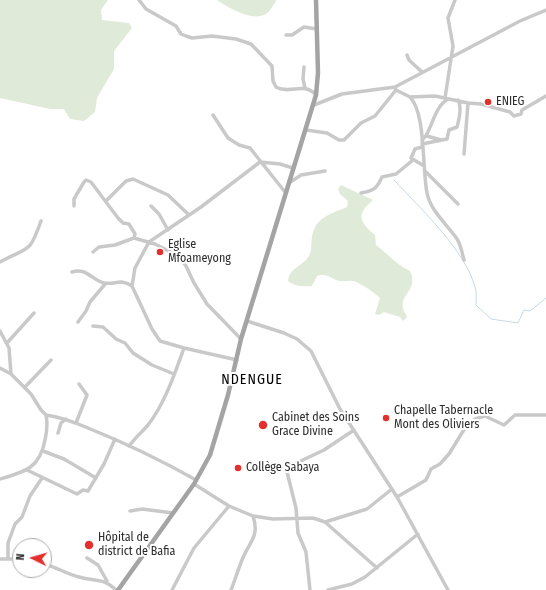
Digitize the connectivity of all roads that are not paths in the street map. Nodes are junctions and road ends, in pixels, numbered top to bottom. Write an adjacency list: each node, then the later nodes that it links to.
1 (139, 0): 11 (street)
2 (316, 0): 5 (main road)
3 (455, 0): 8 (street)
4 (546, 10): 8 (street)
5 (317, 29): 6 (street); 13 (main road)
6 (286, 35)
7 (407, 55): 10 (street)
8 (451, 56): 10 (street); 16 (street)
9 (304, 67): 11 (street)
10 (422, 72): 12 (street)
11 (305, 88): 13 (street)
12 (396, 88): 15 (street); 19 (street); 21 (street)
13 (316, 95): 19 (main road)
14 (546, 96): 18 (street)
15 (410, 97): 16 (street); 24 (street)
16 (446, 98): 17 (street); 22 (street)
17 (458, 100): 18 (street); 23 (street)
18 (468, 104): 25 (street)
19 (314, 105): 21 (main road)
20 (213, 115): 27 (street)
21 (306, 130): 29 (main road)
22 (427, 136): 23 (street); 24 (street)
23 (442, 140): 24 (street)
24 (422, 144): 26 (street); 28 (street)
25 (464, 154)
26 (413, 160): 28 (street); 34 (street)
27 (260, 162): 29 (street); 33 (street); 39 (street)
28 (424, 166): 31 (street)
29 (293, 168): 32 (main road)
30 (325, 171): 32 (street)
31 (425, 171): 36 (street); 45 (street)
32 (288, 183): 33 (main road)
33 (286, 192): 51 (main road)
34 (361, 193)
35 (106, 201): 37 (street); 39 (street); 42 (street)
36 (458, 204)
37 (74, 206)
38 (151, 206): 41 (street)
39 (189, 215): 41 (street)
40 (41, 221): 46 (street)
41 (168, 230): 43 (street)
42 (134, 238): 43 (street); 44 (street)
43 (148, 242): 49 (street); 55 (street)
44 (93, 252)
45 (464, 260)
46 (0, 262)
47 (72, 272): 48 (street)
48 (106, 283): 49 (street); 52 (street)
49 (132, 286): 57 (street)
50 (34, 312): 56 (street)
51 (247, 320): 55 (main road); 69 (street)
52 (78, 322)
53 (93, 326): 62 (street)
54 (0, 331): 56 (street)
55 (241, 339): 59 (main road)
56 (7, 343): 61 (street)
57 (184, 348): 59 (street); 62 (street)
58 (51, 360): 64 (street)
59 (237, 360): 78 (main road)
60 (0, 368): 61 (street)
61 (11, 374): 64 (street)
62 (174, 374): 72 (street)
63 (79, 384): 68 (street)
64 (25, 386): 65 (street)
65 (46, 415): 67 (street); 73 (street)
66 (546, 415): 80 (street)
67 (66, 419): 68 (street); 70 (street)
68 (76, 423): 71 (street)
69 (354, 430): 79 (street); 85 (street)
70 (58, 433)
71 (115, 439): 72 (street); 76 (street)
72 (129, 446): 78 (street)
73 (43, 451): 74 (street); 76 (street)
74 (27, 470): 75 (street); 77 (street)
75 (42, 478): 76 (street); 90 (street)
76 (96, 478)
77 (0, 480)
78 (195, 482): 81 (street); 83 (main road)
79 (392, 489): 80 (street); 86 (street)
80 (397, 497): 87 (street)
81 (229, 506): 84 (street); 96 (street)
82 (130, 510): 83 (street)
83 (173, 513): 95 (main road)
84 (252, 516): 85 (street); 97 (street)
85 (297, 517): 86 (street); 98 (street)
86 (325, 522): 93 (street)
87 (418, 534): 93 (street); 100 (street)
88 (87, 558): 94 (street)
89 (0, 559): 90 (street)
90 (8, 559): 91 (street)
91 (12, 559)
92 (52, 567): 94 (street)
93 (378, 568): 99 (street)
94 (108, 582): 95 (street)
95 (117, 590)
96 (172, 590)
97 (231, 590)
98 (310, 590)
99 (328, 590)
100 (448, 590)

